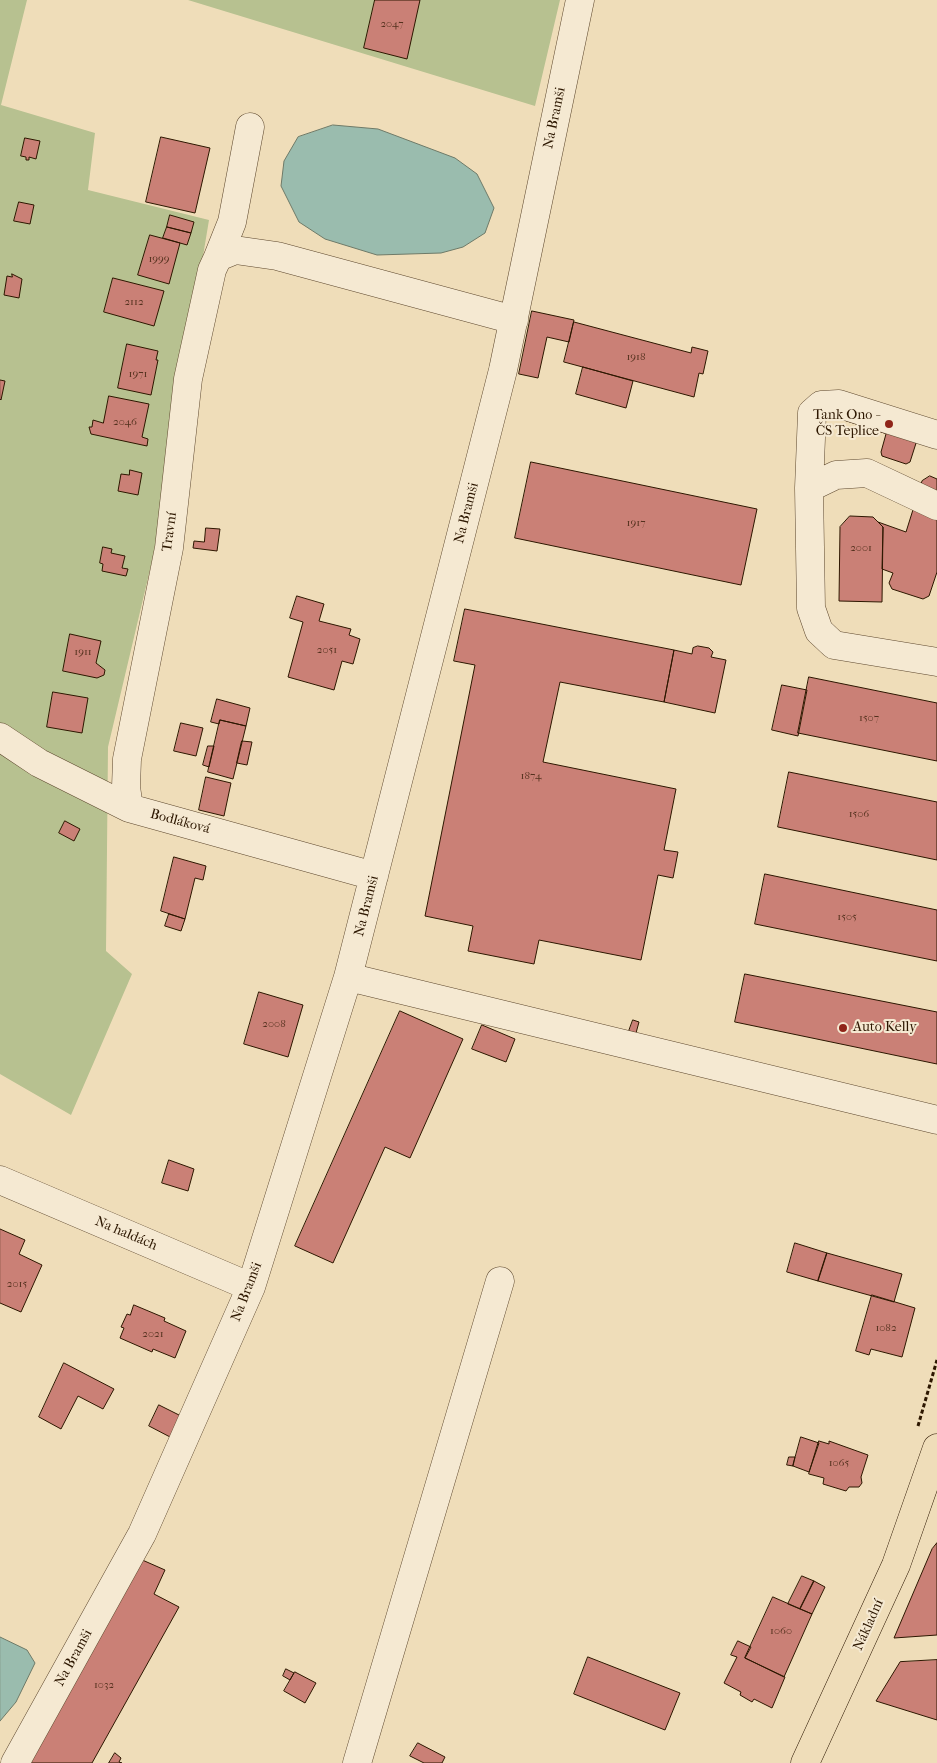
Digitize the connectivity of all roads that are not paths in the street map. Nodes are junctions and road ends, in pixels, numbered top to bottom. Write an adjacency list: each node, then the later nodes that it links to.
1 (580, 0): 4 (street, Na Bramši)
2 (250, 127): 3 (street, Travní)
3 (218, 257): 4 (street); 10 (street, Travní)
4 (514, 320): 11 (street, Na Bramši)
5 (937, 435): 6 (street)
6 (809, 488): 7 (street); 8 (street)
7 (937, 506)
8 (937, 662)
9 (0, 737): 10 (street, Bodláková)
10 (129, 808): 11 (street, Bodláková)
11 (374, 876): 12 (street, Na Bramši)
12 (348, 977): 13 (street); 16 (street, Na Bramši)
13 (937, 1120)
14 (0, 1180): 16 (street, Na haldách)
15 (500, 1281): 20 (street)
16 (251, 1287): 19 (street, Na Bramši)
17 (930, 1439): 18 (main road, Nákladní)
18 (931, 1487): 21 (main road, Nákladní)
19 (15, 1763)
20 (358, 1763)
21 (805, 1763)

